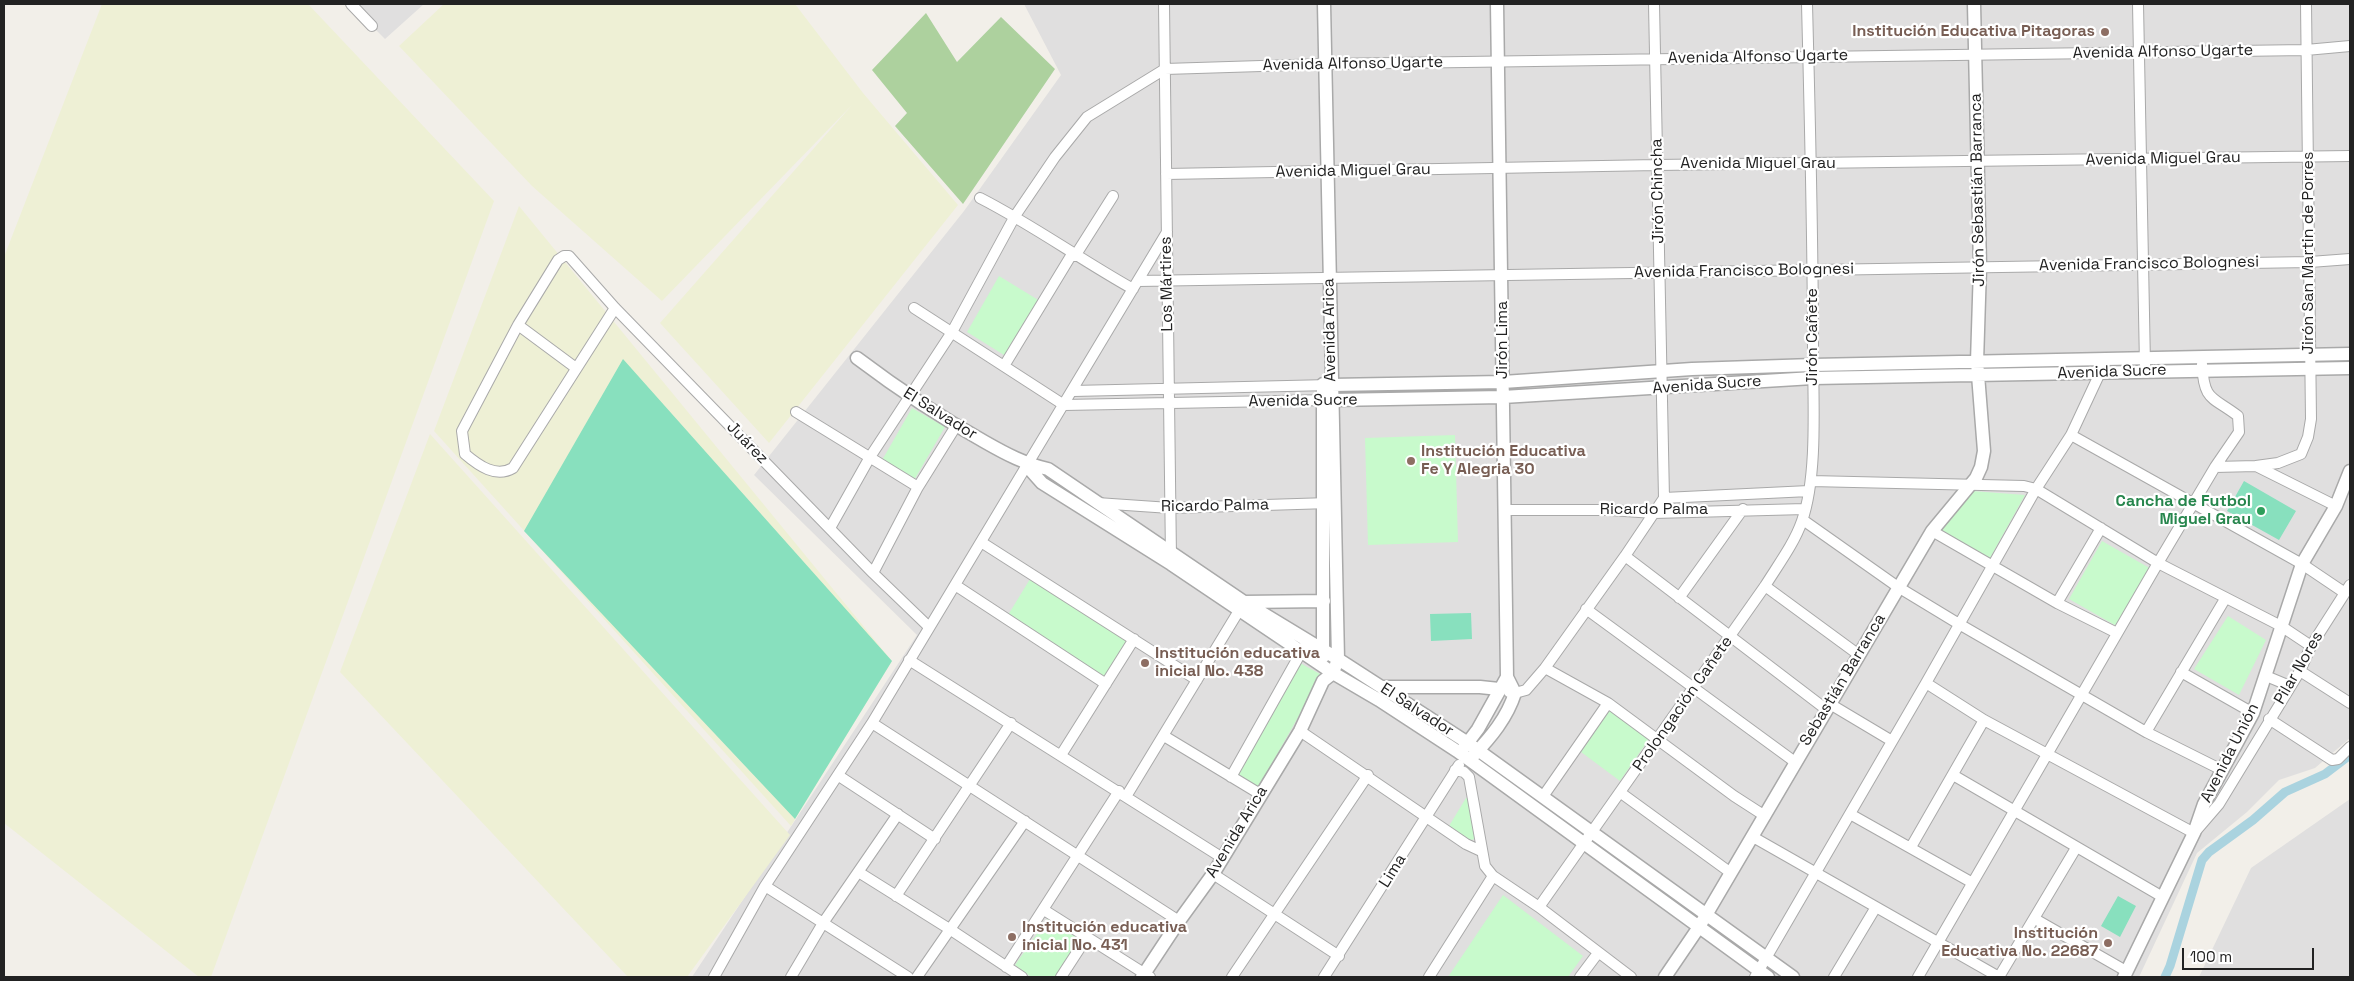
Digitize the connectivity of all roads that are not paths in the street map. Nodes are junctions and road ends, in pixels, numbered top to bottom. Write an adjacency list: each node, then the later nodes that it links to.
1 (351, 4): 11 (street)
2 (1164, 4): 20 (street, Los Mártires)
3 (1315, 4): 19 (street, Avenida Arica)
4 (1324, 4): 19 (street, Avenida Arica)
5 (1497, 4): 18 (street, Jirón Lima)
6 (1654, 4): 17 (street, Jirón Chincha)
7 (1807, 4): 16 (street, Jirón Cañete)
8 (1974, 4): 15 (street, Jirón Sebastián Barranca)
9 (2138, 4): 14 (street)
10 (2306, 4): 13 (street, Jirón San Martin de Porres)
11 (372, 26)
12 (2350, 46): 13 (street, Avenida Alfonso Ugarte)
13 (2306, 50): 14 (street, Avenida Alfonso Ugarte); 21 (street, Jirón San Martin de Porres)
14 (2139, 53): 15 (street, Avenida Alfonso Ugarte); 23 (street)
15 (1976, 54): 16 (street, Avenida Alfonso Ugarte); 24 (street, Jirón Sebastián Barranca)
16 (1808, 56): 17 (street, Avenida Alfonso Ugarte); 26 (street, Jirón Cañete)
17 (1655, 59): 18 (street, Avenida Alfonso Ugarte); 25 (street, Jirón Chincha)
18 (1498, 61): 19 (street, Avenida Alfonso Ugarte); 27 (street, Jirón Lima)
19 (1321, 64): 20 (street, Avenida Alfonso Ugarte); 28 (street, Avenida Arica)
20 (1165, 69): 29 (street, Los Mártires); 32 (street)
21 (2308, 156): 22 (street, Avenida Miguel Grau); 23 (street, Avenida Miguel Grau); 36 (street, Jirón San Martin de Porres)
22 (2350, 156)
23 (2141, 159): 24 (street, Avenida Miguel Grau); 37 (street)
24 (1978, 161): 26 (street, Avenida Miguel Grau); 38 (street, Jirón Sebastián Barranca)
25 (1657, 164): 26 (street, Avenida Miguel Grau); 27 (street, Avenida Miguel Grau); 40 (street, Jirón Chincha)
26 (1812, 164): 39 (street, Jirón Cañete)
27 (1500, 169): 28 (street, Avenida Miguel Grau); 41 (street, Jirón Lima)
28 (1324, 171): 29 (street, Avenida Miguel Grau); 42 (street, Avenida Arica)
29 (1166, 174): 33 (street, Los Mártires)
30 (1114, 196): 34 (street)
31 (980, 198): 32 (street)
32 (1015, 216): 34 (street); 48 (street)
33 (1166, 232): 43 (street, Los Mártires); 44 (street)
34 (1073, 255): 44 (street); 56 (street)
35 (2350, 259): 36 (street, Avenida Francisco Bolognesi)
36 (2310, 262): 37 (street, Avenida Francisco Bolognesi); 50 (street, Jirón San Martin de Porres)
37 (2144, 264): 38 (street, Avenida Francisco Bolognesi); 54 (street)
38 (1980, 267): 39 (street, Avenida Francisco Bolognesi); 53 (street, Jirón Sebastián Barranca)
39 (1813, 270): 40 (street, Avenida Francisco Bolognesi); 61 (street, Jirón Cañete)
40 (1659, 273): 41 (street, Avenida Francisco Bolognesi); 60 (street, Jirón Chincha)
41 (1502, 276): 42 (street, Avenida Francisco Bolognesi); 64 (street, Jirón Lima)
42 (1325, 278): 43 (street, Avenida Francisco Bolognesi); 65 (street, Avenida Arica)
43 (1167, 281): 44 (street, Avenida Francisco Bolognesi); 66 (street, Los Mártires)
44 (1135, 285): 68 (street)
45 (615, 308): 47 (street, Juárez); 57 (street); 97 (street, Juárez)
46 (914, 308): 48 (street)
47 (518, 325): 57 (street); 57 (street)
48 (952, 332): 56 (street); 69 (street)
49 (2350, 354): 50 (street, Avenida Sucre)
50 (2310, 355): 55 (street, Avenida Sucre); 58 (street, Jirón San Martin de Porres)
51 (857, 358): 69 (street, El Salvador)
52 (2106, 360): 53 (street, Avenida Sucre); 54 (street, Avenida Sucre); 62 (street)
53 (1977, 362): 61 (street, Avenida Sucre); 63 (street, Jirón Sebastián Barranca)
54 (2145, 364): 55 (street, Avenida Sucre); 62 (street, Avenida Sucre)
55 (2202, 364): 58 (street, Avenida Sucre); 80 (street)
56 (1004, 366): 73 (street)
57 (576, 368)
58 (2310, 368): 59 (street, Avenida Sucre); 79 (street, Jirón San Martin de Porres)
59 (2350, 368)
60 (1661, 371): 61 (street, Avenida Sucre); 64 (street, Avenida Sucre); 67 (street, Jirón Chincha)
61 (1813, 372): 63 (street, Avenida Sucre); 67 (street, Avenida Sucre); 83 (street, Jirón Cañete)
62 (2100, 372): 63 (street, Avenida Sucre); 76 (street)
63 (1978, 376): 82 (street, Sebastián Barranca)
64 (1503, 382): 65 (street, Avenida Sucre); 70 (street, Jirón Lima)
65 (1327, 385): 66 (street, Avenida Sucre); 71 (street, Avenida Arica)
66 (1170, 388): 68 (street, Avenida Sucre); 72 (street, Los Mártires)
67 (1662, 388): 70 (street, Avenida Sucre); 86 (street, Jirón Chincha)
68 (1073, 391): 73 (street)
69 (909, 397): 75 (street, El Salvador); 77 (street)
70 (1503, 397): 71 (street, Avenida Sucre); 94 (street, Jirón Lima)
71 (1327, 400): 72 (street, Avenida Sucre); 88 (street, Avenida Arica)
72 (1170, 403): 73 (street, Avenida Sucre); 91 (street, Los Mártires)
73 (1064, 405): 78 (street)
74 (796, 412): 77 (street)
75 (956, 426): 78 (street, El Salvador); 84 (street)
76 (2071, 435): 85 (street); 89 (street)
77 (870, 458): 84 (street); 97 (street)
78 (1026, 465): 87 (street, El Salvador); 100 (street); 102 (street, El Salvador)
79 (2256, 466): 80 (street); 90 (street)
80 (2215, 467): 89 (street)
81 (2350, 471): 90 (street, Avenida Unión)
82 (1971, 485): 83 (street, Ricardo Palma); 85 (street, Ricardo Palma); 99 (street, Sebastián Barranca)
83 (1810, 486): 86 (street, Ricardo Palma); 92 (street, Prolongación Cañete)
84 (918, 487): 106 (street)
85 (2036, 489): 98 (street); 105 (street)
86 (1664, 498): 95 (street)
87 (1095, 503): 91 (street, Ricardo Palma); 102 (street, El Salvador)
88 (1329, 503): 91 (street, Ricardo Palma); 113 (street, Avenida Arica); 127 (street, Avenida Arica)
89 (2194, 503): 103 (street); 104 (street)
90 (2336, 506): 104 (street, Avenida Unión)
91 (1170, 508): 102 (street, Los Mártires)
92 (1805, 508): 93 (street, Ricardo Palma); 96 (street, Prolongación Cañete)
93 (1743, 509): 95 (street, Ricardo Palma); 111 (street)
94 (1504, 510): 95 (street, Ricardo Palma); 135 (street, Jirón Lima)
95 (1654, 513): 101 (street)
96 (1803, 520): 108 (street, Prolongación Cañete); 109 (street)
97 (830, 528): 106 (street, Juárez)
98 (2101, 528): 103 (street); 114 (street)
99 (1932, 531): 105 (street); 109 (street, Sebastián Barranca)
100 (981, 542): 107 (street); 122 (street)
101 (1625, 556): 111 (street); 116 (street)
102 (1171, 558): 115 (street, El Salvador)
103 (2158, 563): 112 (street); 120 (street)
104 (2302, 564): 110 (street); 118 (street, Avenida Unión)
105 (1992, 566): 114 (street); 117 (street)
106 (873, 573): 119 (street, Juárez)
107 (955, 585): 119 (street); 138 (street)
108 (1765, 586): 121 (street, Prolongación Cañete); 126 (street)
109 (1898, 587): 117 (street); 126 (street, Sebastián Barranca)
110 (2348, 589): 124 (street, Pilar Nores)
111 (1679, 598): 121 (street)
112 (2225, 599): 118 (street); 132 (street)
113 (1324, 601): 115 (street); 125 (street, Avenida Arica)
114 (2057, 603): 120 (street)
115 (1242, 606): 123 (street, El Salvador); 136 (street)
116 (1586, 610): 130 (street); 141 (street)
117 (1959, 624): 137 (street); 144 (street)
118 (2281, 626): 124 (street); 133 (street, Avenida Unión)
119 (929, 627): 128 (street)
120 (2117, 634): 144 (street)
121 (1730, 636): 141 (street, Prolongación Cañete); 147 (street)
122 (1134, 638): 136 (street); 138 (street)
123 (1304, 646): 125 (street, El Salvador); 129 (street, El Salvador); 167 (street)
124 (2311, 646): 131 (street, Pilar Nores)
125 (1324, 651): 127 (street, El Salvador); 129 (street, Avenida Arica)
126 (1858, 655): 147 (street, Sebastián Barranca)
127 (1338, 659): 134 (street, Avenida Arica); 140 (street, El Salvador)
128 (909, 660): 151 (street); 152 (street)
129 (1321, 665): 134 (street, Avenida Arica)
130 (1545, 668): 143 (street); 146 (street)
131 (2300, 670): 139 (street, Pilar Nores); 145 (street)
132 (2181, 672): 148 (street); 154 (street)
133 (2266, 676): 139 (street); 148 (street, Avenida Unión)
134 (1328, 677): 153 (street, Avenida Arica); 161 (street, El Salvador)
135 (1507, 677): 142 (street); 143 (street, Jirón Lima)
136 (1197, 680): 155 (street)
137 (1926, 683): 150 (street); 157 (street)
138 (1106, 684): 160 (street)
139 (2290, 686): 149 (street, Pilar Nores)
140 (1382, 688): 142 (street); 161 (street, El Salvador)
141 (1693, 688): 156 (street, Prolongación Cañete); 162 (street)
142 (1499, 689): 143 (street); 161 (street)
143 (1515, 693): 161 (street)
144 (2082, 694): 154 (street); 159 (street)
145 (2350, 703)
146 (1608, 704): 156 (street); 172 (street)
147 (1828, 707): 157 (street); 162 (street, Sebastián Barranca)
148 (2253, 712): 163 (street, Avenida Unión)
149 (2269, 719): 158 (street); 180 (street, Pilar Nores)
150 (1984, 720): 159 (street); 165 (street)
151 (872, 722): 166 (street); 168 (street)
152 (1011, 723): 160 (street); 168 (street)
153 (1300, 731): 164 (street); 171 (street, Avenida Arica)
154 (2146, 732): 163 (street)
155 (1164, 736): 167 (street); 169 (street)
156 (1658, 740): 170 (street, Prolongación Cañete); 176 (street)
157 (1892, 741): 175 (street)
158 (2350, 747)
159 (2047, 752): 173 (street); 180 (street)
160 (1061, 755): 169 (street)
161 (1465, 757): 172 (street, El Salvador); 177 (street, Lima); 183 (street, El Salvador); 186 (street)
162 (1795, 762): 176 (street, Sebastián Barranca)
163 (2222, 770): 180 (street, Avenida Unión)
164 (1368, 775): 177 (street); 201 (street)
165 (1953, 775): 173 (street); 184 (street)
166 (839, 776): 174 (street); 195 (street)
167 (1232, 777): 171 (street)
168 (972, 785): 178 (street); 182 (street)
169 (1123, 793): 187 (street); 188 (street)
170 (1621, 793): 179 (street, Prolongación Cañete); 191 (street)
171 (1260, 794): 188 (street, Avenida Arica)
172 (1544, 795): 179 (street, El Salvador)
173 (2015, 811): 185 (street); 194 (street)
174 (898, 814): 182 (street); 190 (street)
175 (1850, 814): 184 (street); 189 (street)
176 (1765, 816): 181 (street, Sebastián Barranca)
177 (1427, 817): 186 (street); 211 (street, Lima)
178 (1025, 821): 187 (street); 207 (street)
179 (1593, 831): 183 (street, Prolongación Cañete); 202 (street, El Salvador)
180 (2194, 833): 197 (street, Avenida Unión)
181 (1753, 837): 189 (street); 191 (street, Sebastián Barranca)
182 (936, 839): 196 (street)
183 (1583, 844): 198 (street, Prolongación Cañete); 206 (street, El Salvador)
184 (1911, 847): 194 (street)
185 (2076, 848): 197 (street); 203 (street)
186 (1481, 851): 193 (street)
187 (1078, 856): 200 (street); 204 (street)
188 (1221, 857): 192 (street, Avenida Arica)
189 (1816, 872): 199 (street); 212 (street)
190 (860, 873): 196 (street); 205 (street)
191 (1731, 873): 202 (street, Sebastián Barranca)
192 (1213, 874): 201 (street); 204 (street, Avenida Arica)
193 (1493, 876): 198 (street); 226 (street)
194 (1971, 882): 209 (street)
195 (765, 886): 205 (street); 218 (street)
196 (896, 896): 207 (street)
197 (2162, 896): 214 (street, Avenida Unión)
198 (1539, 907): 210 (street)
199 (1876, 907): 209 (street); 230 (street)
200 (1044, 910): 208 (street); 213 (street)
201 (1274, 913): 211 (street); 224 (street)
202 (1707, 915): 206 (street, Sebastián Barranca); 212 (street, El Salvador)
203 (2035, 919): 214 (street); 232 (street)
204 (1179, 921): 217 (street, Avenida Arica)
205 (823, 923): 219 (street); 220 (street)
206 (1699, 927): 216 (street, El Salvador); 228 (street, Sebastián Barranca)
207 (951, 930): 213 (street); 221 (street)
208 (1087, 937): 217 (street); 223 (street)
209 (1940, 942): 231 (street); 232 (street)
210 (1598, 953): 215 (street); 227 (street)
211 (1339, 956): 225 (street, Lima)
212 (1766, 958): 216 (street); 229 (street, El Salvador)
213 (1006, 967): 222 (street)
214 (2125, 974)
215 (1584, 975)
216 (1760, 975)
217 (1145, 976)
218 (714, 977)
219 (791, 977)
220 (908, 977)
221 (917, 977)
222 (1022, 977)
223 (1061, 977)
224 (1232, 977)
225 (1324, 977)
226 (1428, 977)
227 (1630, 977)
228 (1665, 977)
229 (1793, 977)
230 (1834, 977)
231 (1918, 977)
232 (1999, 977)

